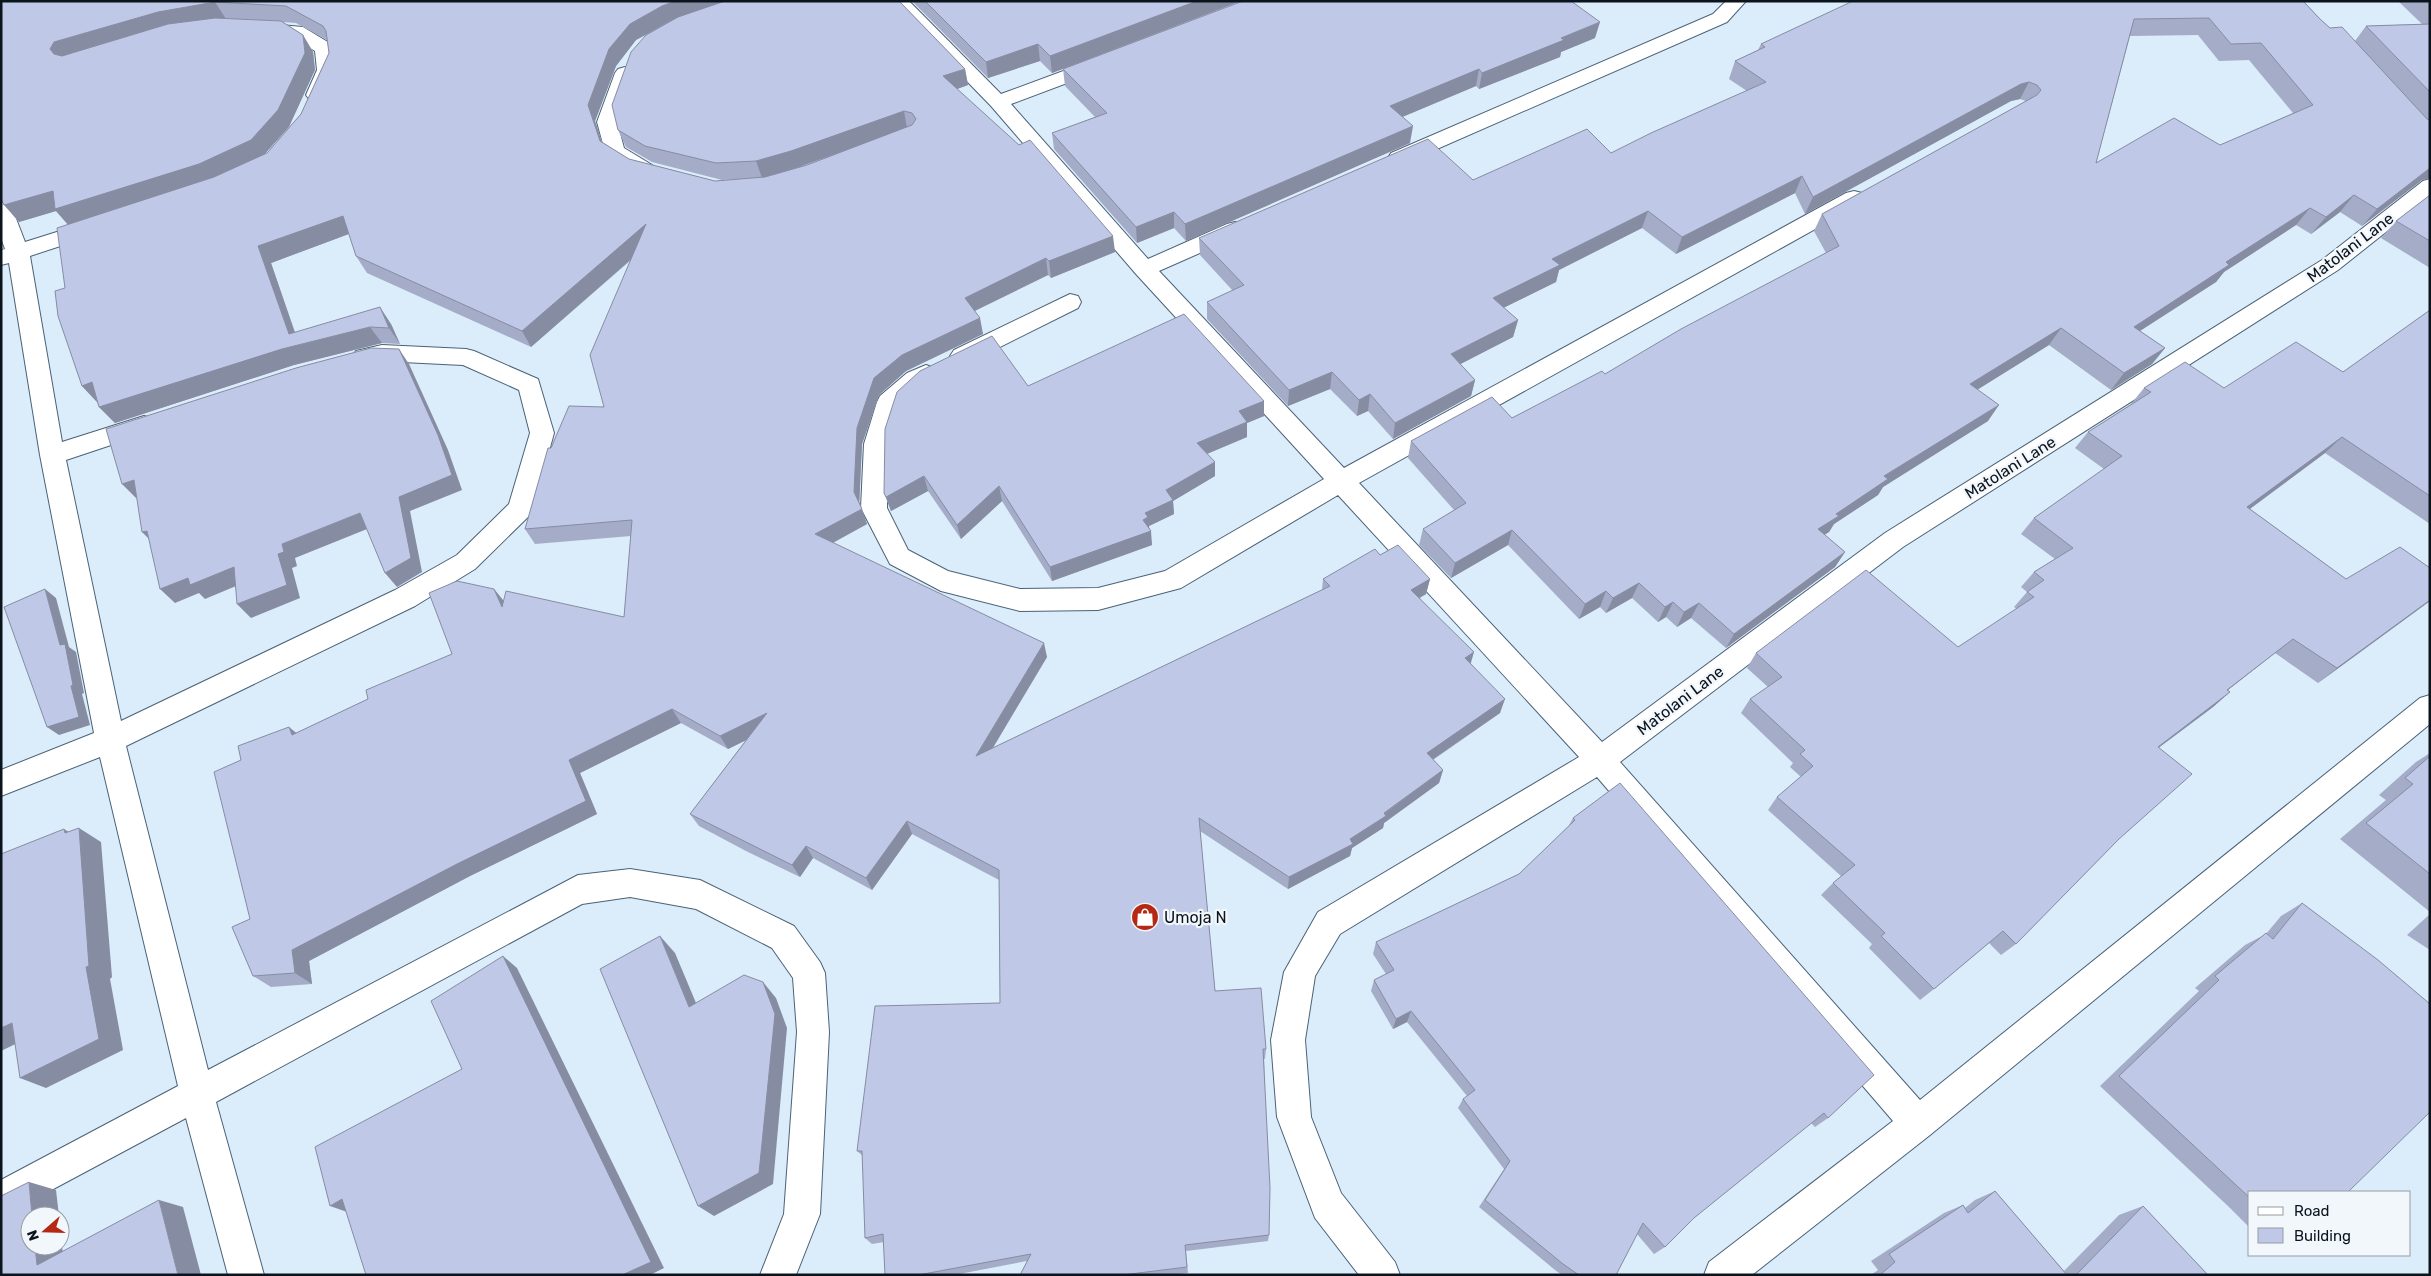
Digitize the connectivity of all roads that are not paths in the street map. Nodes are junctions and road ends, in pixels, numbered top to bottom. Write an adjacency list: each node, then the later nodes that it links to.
1 (898, 1): 6 (street)
2 (1737, 1): 8 (street)
3 (252, 29): 7 (street)
4 (1117, 57): 6 (street)
5 (632, 60): 9 (street)
6 (998, 102): 16 (street)
7 (308, 113)
8 (1382, 165)
9 (661, 174)
10 (2430, 186): 24 (street, Matolani Lane)
11 (1871, 188): 21 (street)
12 (1, 208): 15 (street)
13 (1254, 221): 16 (street)
14 (109, 223): 15 (street)
15 (10, 255): 20 (street)
16 (1144, 269): 21 (street)
17 (1070, 302): 21 (street)
18 (338, 364): 23 (street)
19 (163, 419): 20 (street)
20 (52, 455): 23 (street)
21 (1340, 482): 24 (street)
22 (2430, 707): 27 (street)
23 (110, 740): 25 (street); 26 (street)
24 (1600, 760): 27 (street); 31 (street, Matolani Lane)
25 (1, 783)
26 (197, 1095): 28 (street); 29 (street); 30 (street)
27 (1918, 1123): 32 (street)
28 (1, 1199)
29 (246, 1275)
30 (778, 1275)
31 (1382, 1275)
32 (1722, 1275)

